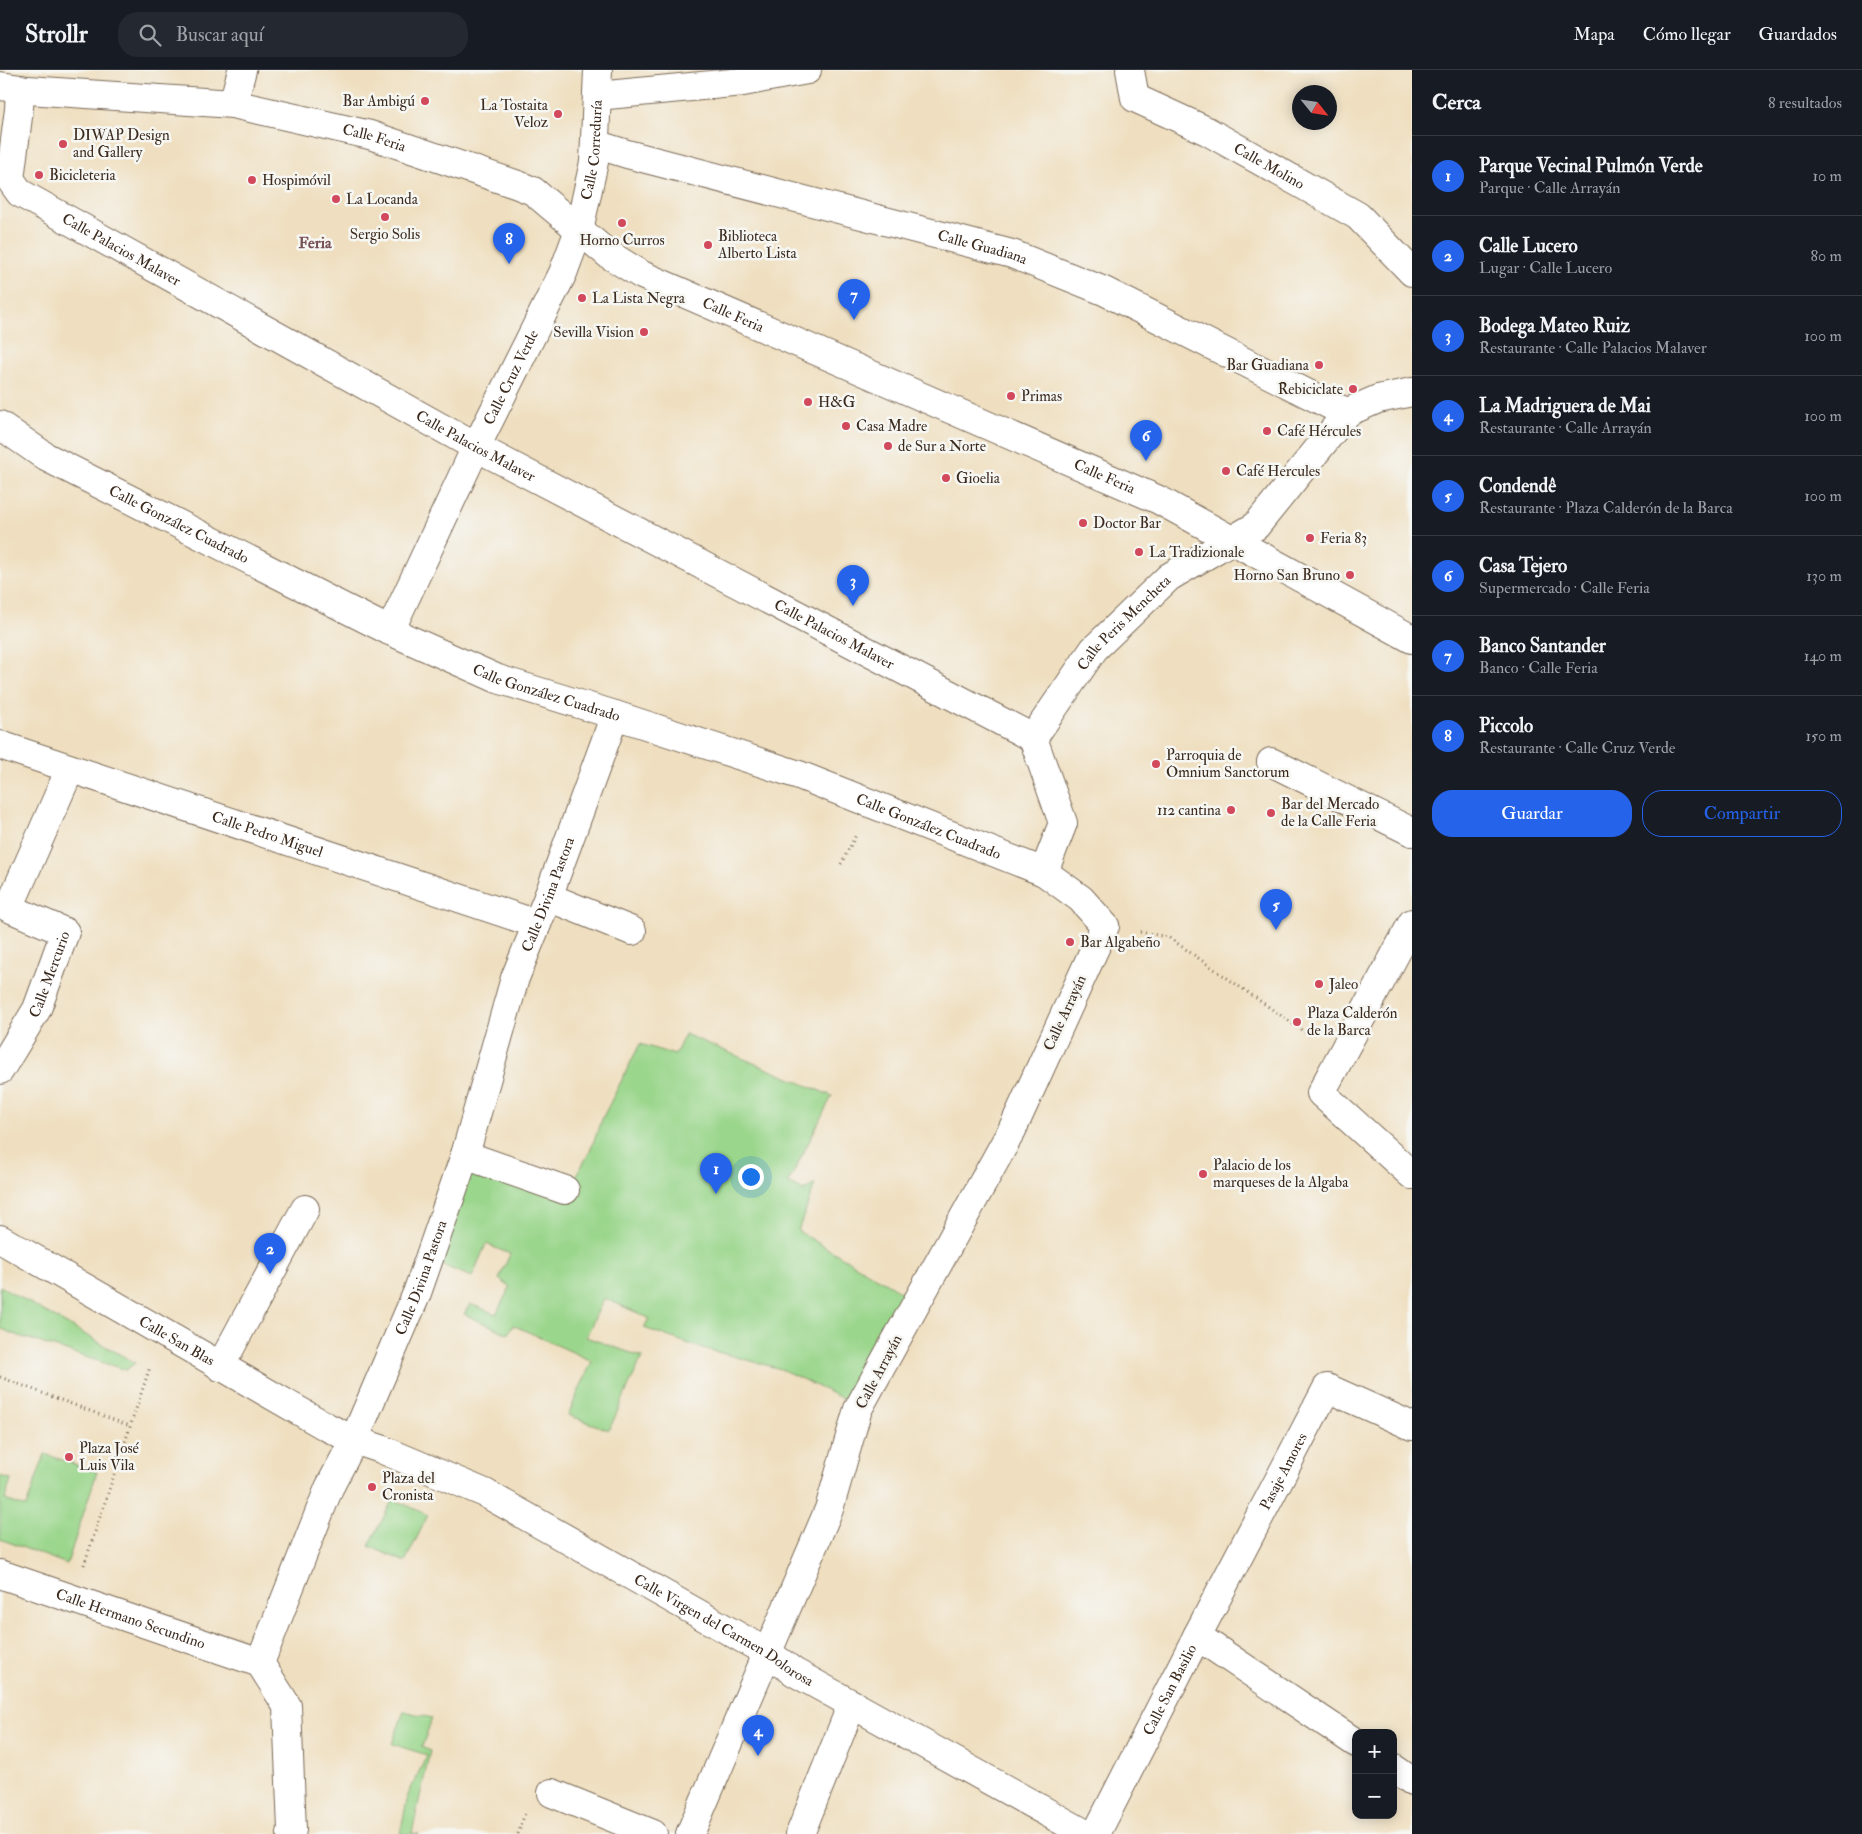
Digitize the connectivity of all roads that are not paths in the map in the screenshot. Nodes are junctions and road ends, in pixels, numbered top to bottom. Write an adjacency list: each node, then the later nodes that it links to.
1 (242, 70): 6 (street)
2 (807, 70): 4 (street)
3 (1130, 70): 9 (street, Calle Molino)
4 (598, 83): 7 (street, Calle Correduría)
5 (20, 84): 6 (street, Calle Feria); 13 (street, Calle Palacios Malaver)
6 (233, 104): 8 (street, Calle Feria)
7 (596, 144): 8 (street, Calle Correduría); 11 (street, Calle Guadiana)
8 (579, 230): 13 (street, Calle Cruz Verde); 14 (street, Calle Feria)
9 (1412, 272)
10 (1412, 392): 11 (street, Calle Peris Mencheta)
11 (1348, 412): 14 (street, Calle Peris Mencheta)
12 (0, 425): 15 (street, Calle González Cuadrado)
13 (476, 447): 15 (street, Calle Cruz Verde); 18 (street, Calle Palacios Malaver)
14 (1232, 540): 16 (street, Calle Feria); 18 (street, Calle Peris Mencheta)
15 (390, 631): 17 (street, Calle González Cuadrado)
16 (1412, 639)
17 (615, 715): 23 (street, Calle González Cuadrado); 24 (street, Calle Divina Pastora)
18 (1033, 738): 23 (street)
19 (0, 745): 21 (street, Calle Pedro Miguel)
20 (1271, 762): 22 (street)
21 (70, 769): 25 (street, Calle Mercurio); 27 (street, Calle Pedro Miguel)
22 (1412, 832)
23 (1044, 872): 28 (street, Calle González Cuadrado)
24 (548, 896): 27 (street, Calle Divina Pastora); 29 (street)
25 (5, 910): 30 (street, Calle Mercurio)
26 (1412, 923): 32 (street)
27 (537, 924): 31 (street, Calle Divina Pastora)
28 (1105, 926): 41 (street, Calle Arrayán)
29 (632, 931)
30 (0, 1070)
31 (465, 1155): 33 (street); 38 (street, Calle Divina Pastora)
32 (1412, 1175)
33 (565, 1190)
34 (305, 1209): 36 (street)
35 (0, 1239): 36 (street, Calle San Blas)
36 (220, 1367): 38 (street, Calle San Blas)
37 (1412, 1426): 40 (street, Pasaje Amores)
38 (354, 1440): 41 (street, Calle Virgen del Carmen Dolorosa); 42 (street, Calle Divina Pastora)
39 (0, 1574): 42 (street, Calle Hermano Secundino)
40 (1197, 1636): 44 (street, Calle San Basilio); 53 (street, Calle San Basilio)
41 (768, 1653): 43 (street, Calle Virgen del Carmen Dolorosa); 50 (street, Calle Arrayán)
42 (260, 1663): 48 (street)
43 (852, 1704): 51 (street); 52 (street, Calle Virgen del Carmen Dolorosa)
44 (1352, 1740)
45 (1397, 1771): 46 (street)
46 (1412, 1781)
47 (552, 1794): 49 (street)
48 (291, 1834)
49 (653, 1834)
50 (690, 1834)
51 (800, 1834)
52 (1086, 1834)
53 (1096, 1834)

